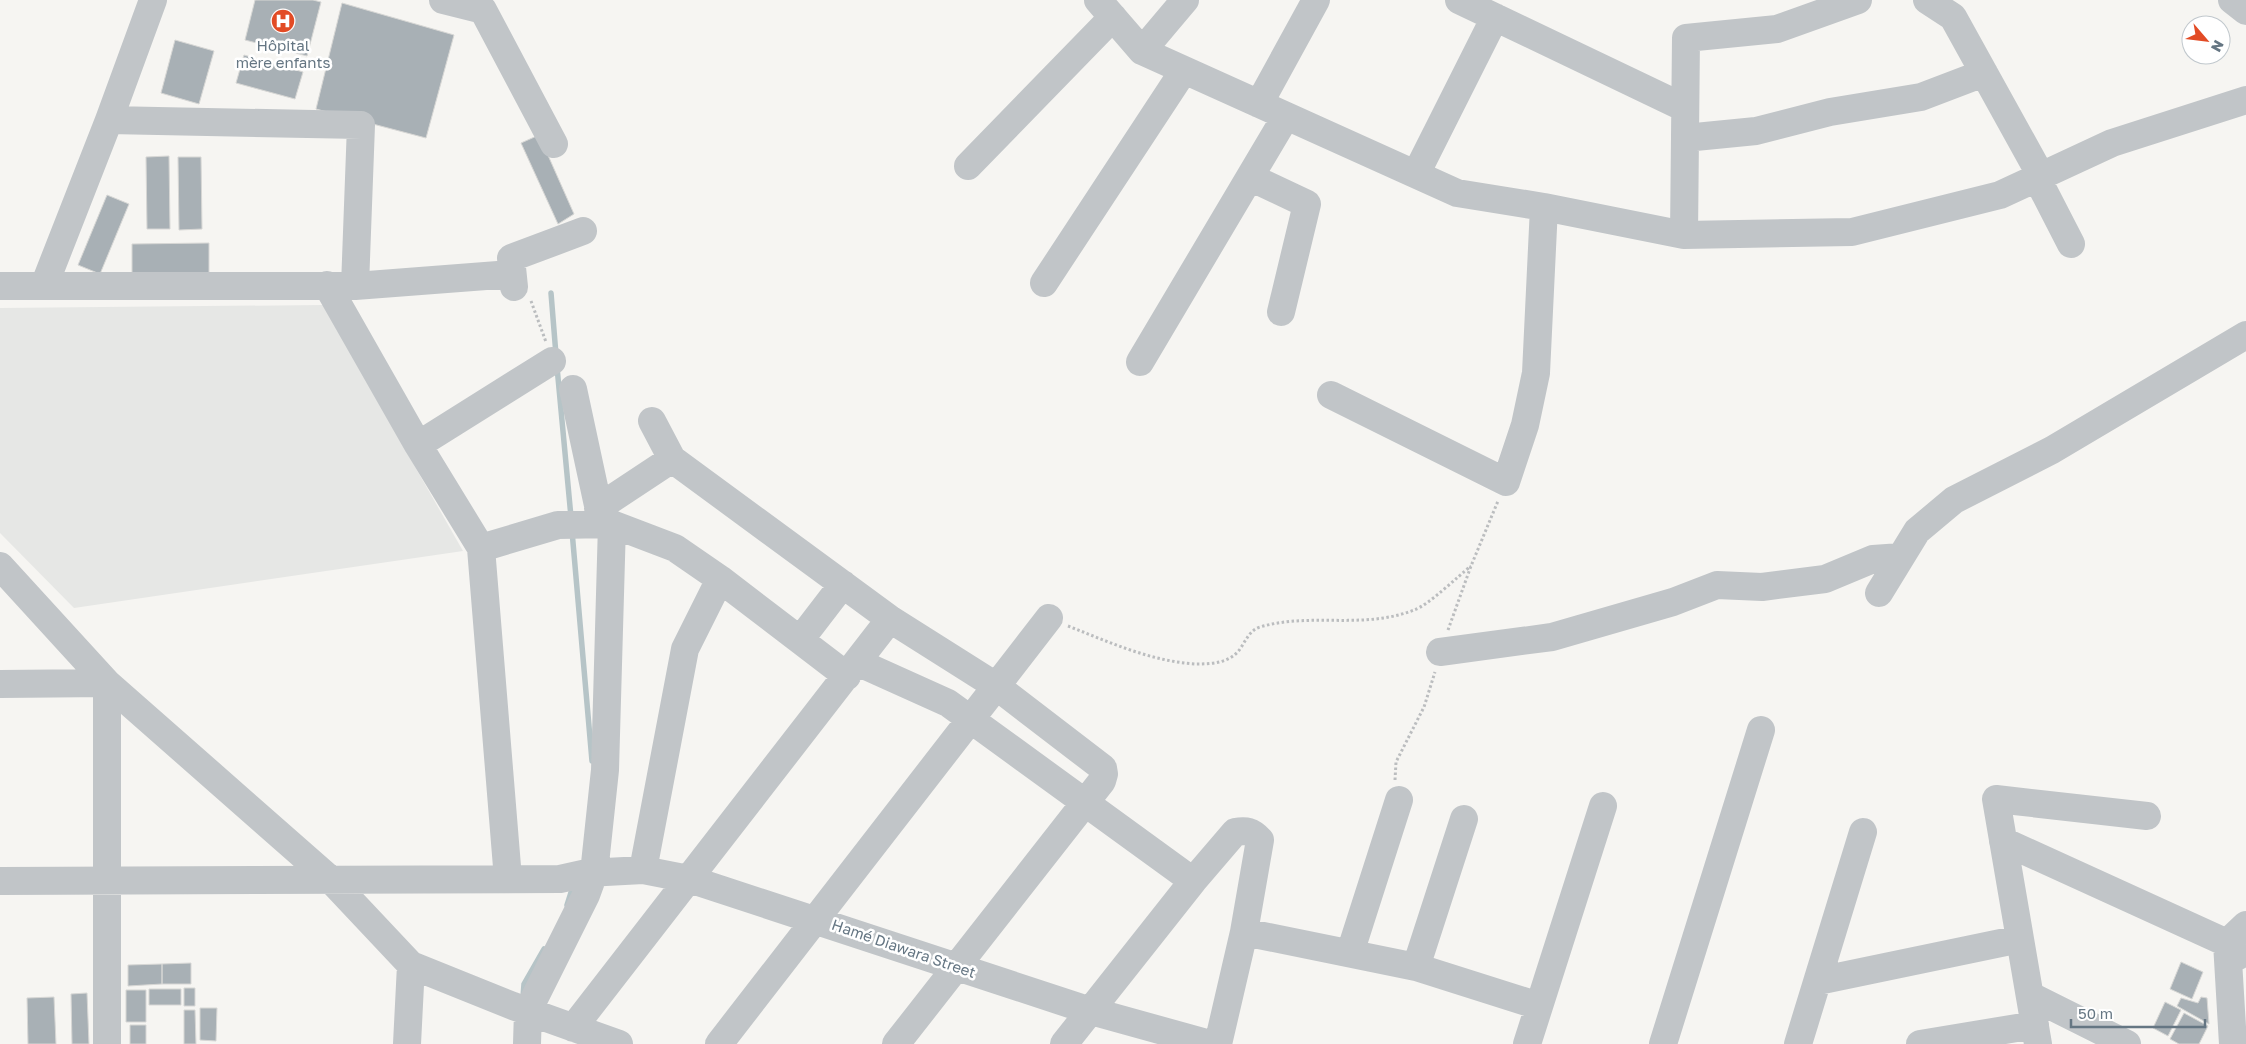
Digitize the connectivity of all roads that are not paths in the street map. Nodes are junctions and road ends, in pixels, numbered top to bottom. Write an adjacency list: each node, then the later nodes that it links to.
1 (153, 0): 19 (street)
2 (443, 0): 21 (street)
3 (1184, 0): 12 (street)
4 (1316, 0): 16 (street)
5 (1459, 0): 11 (street)
6 (1858, 0): 17 (street)
7 (1927, 0): 14 (street)
8 (2232, 0): 10 (street)
9 (1105, 8): 12 (street); 22 (street)
10 (2246, 11)
11 (1495, 17): 17 (street); 23 (street)
12 (1142, 51): 13 (street)
13 (1184, 70): 16 (street); 30 (street)
14 (1984, 73): 20 (street); 25 (street)
15 (2246, 100): 25 (street)
16 (1259, 104): 18 (street)
17 (1685, 108): 20 (street)
18 (1286, 116): 23 (street); 24 (street)
19 (109, 120): 33 (street); 34 (street)
20 (1684, 138): 28 (street)
21 (554, 144)
22 (968, 166)
23 (1416, 174): 26 (street)
24 (1250, 177): 35 (street); 38 (street)
25 (2039, 177): 28 (street); 29 (street)
26 (1544, 207): 28 (street); 40 (street)
27 (583, 231): 34 (street)
28 (1684, 235)
29 (2071, 244)
30 (1044, 283)
31 (327, 285): 33 (street); 34 (street); 42 (street)
32 (0, 286): 33 (street)
33 (44, 286)
34 (355, 286)
35 (1281, 312)
36 (2246, 335): 46 (street)
37 (552, 361): 42 (street)
38 (1140, 362)
39 (573, 389): 44 (street)
40 (1331, 395)
41 (652, 421): 43 (street)
42 (418, 445): 45 (street)
43 (672, 459): 44 (street); 49 (street)
44 (590, 521): 45 (street); 48 (street); 69 (street)
45 (481, 548): 70 (street)
46 (1901, 557): 50 (street); 54 (street)
47 (0, 566): 56 (street)
48 (720, 579): 53 (street); 68 (street)
49 (843, 584): 52 (street); 53 (street)
50 (1879, 593)
51 (1049, 618): 58 (street)
52 (890, 619): 55 (street); 58 (street)
53 (800, 640): 55 (street)
54 (1440, 652)
55 (852, 669): 59 (street); 71 (street)
56 (107, 683): 57 (street); 72 (street); 74 (street)
57 (0, 684)
58 (996, 686): 59 (street); 62 (street)
59 (971, 719): 62 (street); 76 (street)
60 (1761, 730): 102 (street)
61 (1399, 800): 80 (street)
62 (1085, 802): 75 (street); 83 (street)
63 (1603, 806): 87 (street)
64 (2147, 816): 67 (street)
65 (1464, 818): 84 (street)
66 (1863, 832): 85 (street)
67 (2003, 841): 78 (street); 79 (street)
68 (643, 870): 69 (street, Hamé Diawara Street); 71 (street, Hamé Diawara Street)
69 (591, 873): 70 (street, Hamé Diawara Street); 88 (street)
70 (508, 879): 72 (street, Hamé Diawara Street)
71 (689, 879): 76 (street, Hamé Diawara Street); 90 (street)
72 (331, 880): 74 (street, Hamé Diawara Street); 81 (street)
73 (0, 881): 74 (street, Hamé Diawara Street)
74 (107, 881): 92 (street)
75 (1193, 881): 77 (street); 89 (street)
76 (816, 919): 83 (street, Hamé Diawara Street); 96 (street)
77 (1244, 932): 80 (street); 100 (street)
78 (2236, 934): 82 (street); 106 (street)
79 (2020, 939): 85 (street); 86 (street)
80 (1350, 953): 84 (street)
81 (411, 965): 88 (street); 93 (street)
82 (2246, 965)
83 (957, 966): 89 (street, Hamé Diawara Street); 97 (street)
84 (1416, 967): 87 (street)
85 (1818, 981): 103 (street)
86 (2030, 996): 91 (street); 105 (street)
87 (1539, 1006): 101 (street)
88 (520, 1009): 90 (street); 94 (street)
89 (1090, 1011): 98 (street); 99 (street, Hamé Diawara Street)
90 (573, 1028): 95 (street)
91 (2036, 1034): 104 (street)
92 (107, 1044)
93 (407, 1044)
94 (527, 1044)
95 (619, 1044)
96 (719, 1044)
97 (896, 1044)
98 (1064, 1044)
99 (1210, 1044)
100 (1218, 1044)
101 (1527, 1044)
102 (1663, 1044)
103 (1798, 1044)
104 (1920, 1044)
105 (2127, 1044)
106 (2233, 1044)

